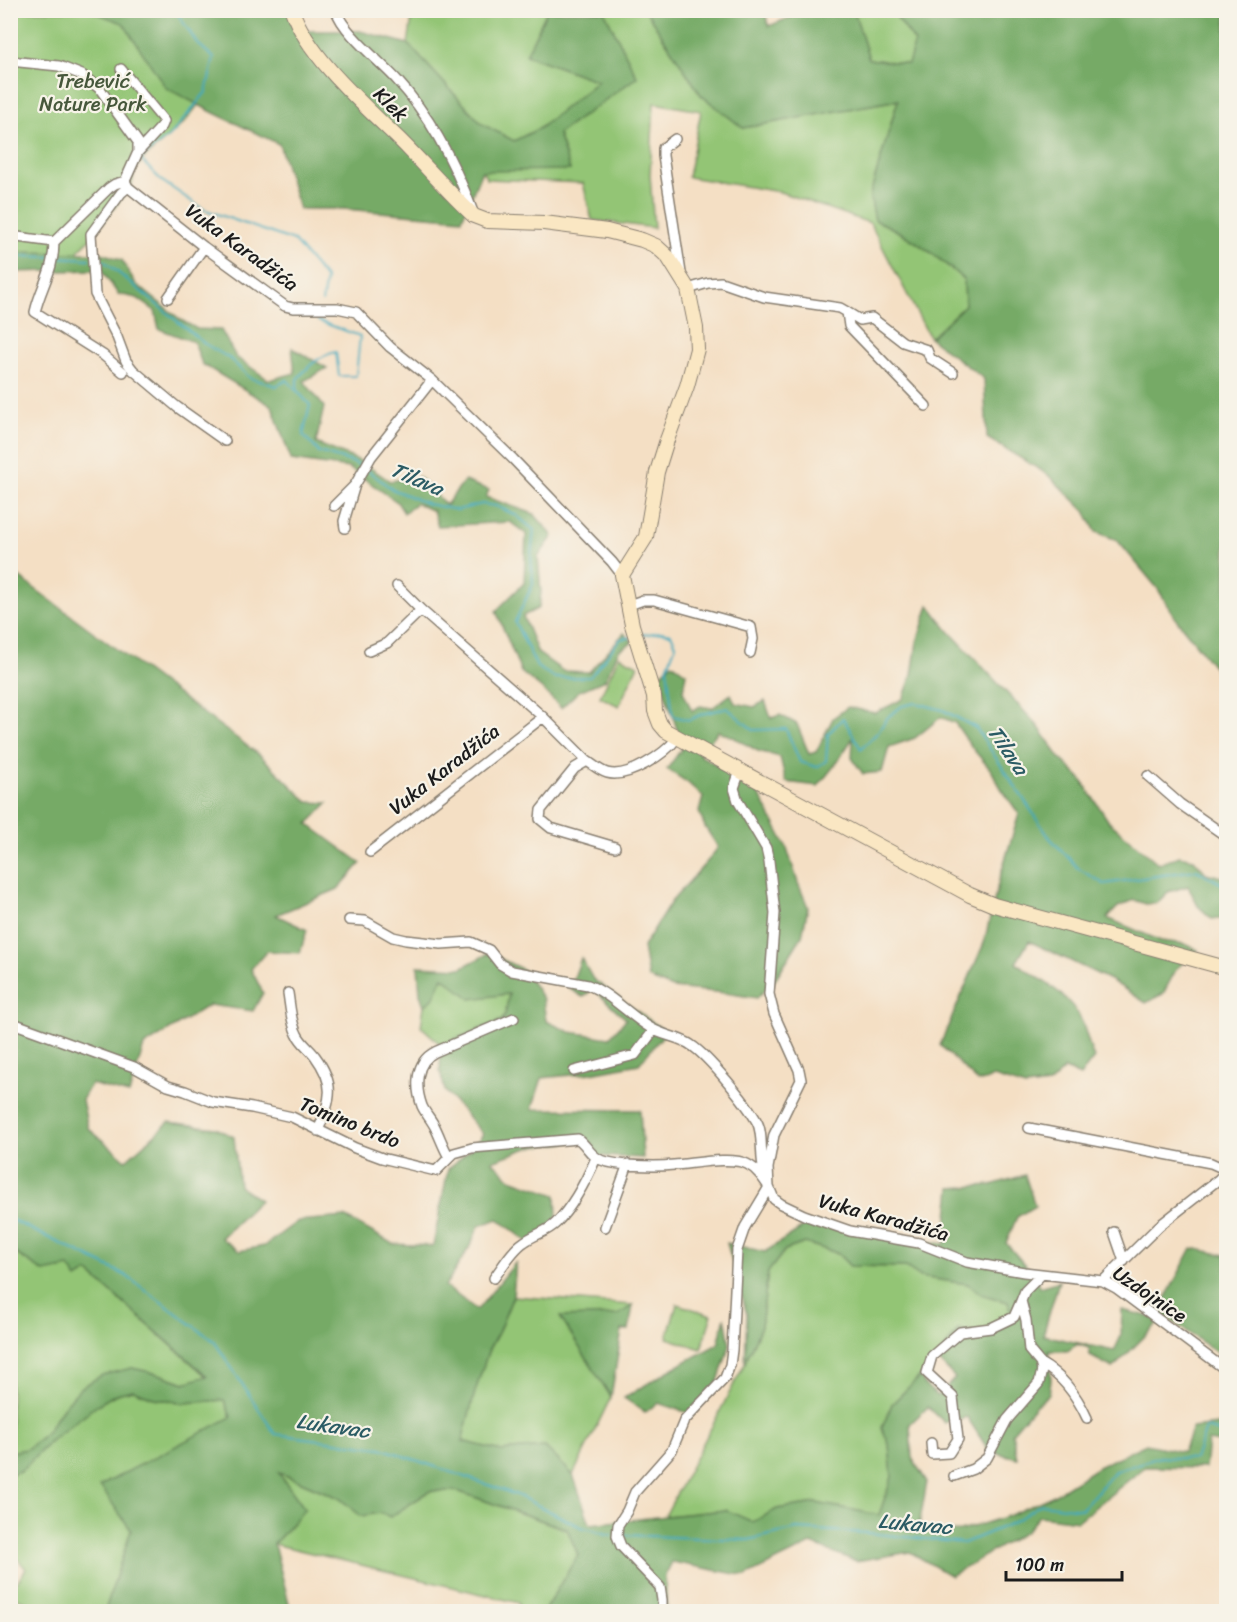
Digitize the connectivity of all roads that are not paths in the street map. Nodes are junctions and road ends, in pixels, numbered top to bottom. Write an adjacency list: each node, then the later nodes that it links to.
1 (292, 10): 8 (street, Klek)
2 (336, 10): 8 (street, Klek)
3 (10, 61): 6 (street)
4 (122, 69): 6 (street)
5 (675, 139): 12 (street)
6 (138, 152): 7 (street)
7 (127, 184): 10 (street); 11 (street, Vuka Karadžića); 19 (street)
8 (474, 216): 12 (street)
9 (10, 236): 10 (street)
10 (54, 242): 15 (street)
11 (204, 247): 13 (street); 17 (street, Vuka Karadžića)
12 (685, 284): 14 (street); 23 (street)
13 (168, 298)
14 (846, 312): 16 (street); 18 (street)
15 (123, 372)
16 (953, 373)
17 (432, 380): 20 (street); 23 (street, Vuka Karadžića)
18 (926, 406)
19 (225, 441)
20 (355, 485): 21 (street); 22 (street)
21 (334, 506)
22 (345, 528)
23 (622, 575): 25 (street, Vuka Karadžića)
24 (398, 586): 26 (street)
25 (629, 605): 28 (street); 30 (street, Vuka Karadžića)
26 (421, 610): 27 (street); 29 (street)
27 (369, 651)
28 (750, 653)
29 (543, 717): 31 (street); 36 (street, Vuka Karadžića)
30 (677, 738): 31 (street); 32 (street, Vuka Karadžića)
31 (587, 761): 35 (street)
32 (740, 771): 38 (street, Vuka Karadžića); 50 (street)
33 (1148, 776): 34 (street)
34 (1227, 836)
35 (615, 847)
36 (370, 852)
37 (349, 920): 42 (street)
38 (1227, 968)
39 (288, 993): 45 (street)
40 (514, 1018): 46 (street)
41 (10, 1022): 45 (street, Tomino brdo)
42 (654, 1030): 43 (street); 50 (street)
43 (574, 1071)
44 (1029, 1128): 49 (street)
45 (318, 1131): 46 (street, Tomino brdo)
46 (449, 1157): 47 (street, Tomino brdo)
47 (596, 1158): 48 (street, Tomino brdo); 55 (street)
48 (628, 1164): 50 (street, Tomino brdo); 51 (street)
49 (1225, 1167): 53 (street)
50 (769, 1186): 54 (street, Vuka Karadžića); 63 (street)
51 (604, 1227)
52 (1114, 1232): 53 (street)
53 (1124, 1261): 56 (street)
54 (1042, 1274): 56 (street, Uzdojnice); 57 (street)
55 (494, 1278)
56 (1103, 1281): 59 (street, Uzdojnice)
57 (1021, 1301): 58 (street); 61 (street)
58 (1040, 1363): 60 (street); 62 (street)
59 (1227, 1370)
60 (1087, 1418)
61 (931, 1443)
62 (954, 1476)
63 (662, 1611)

